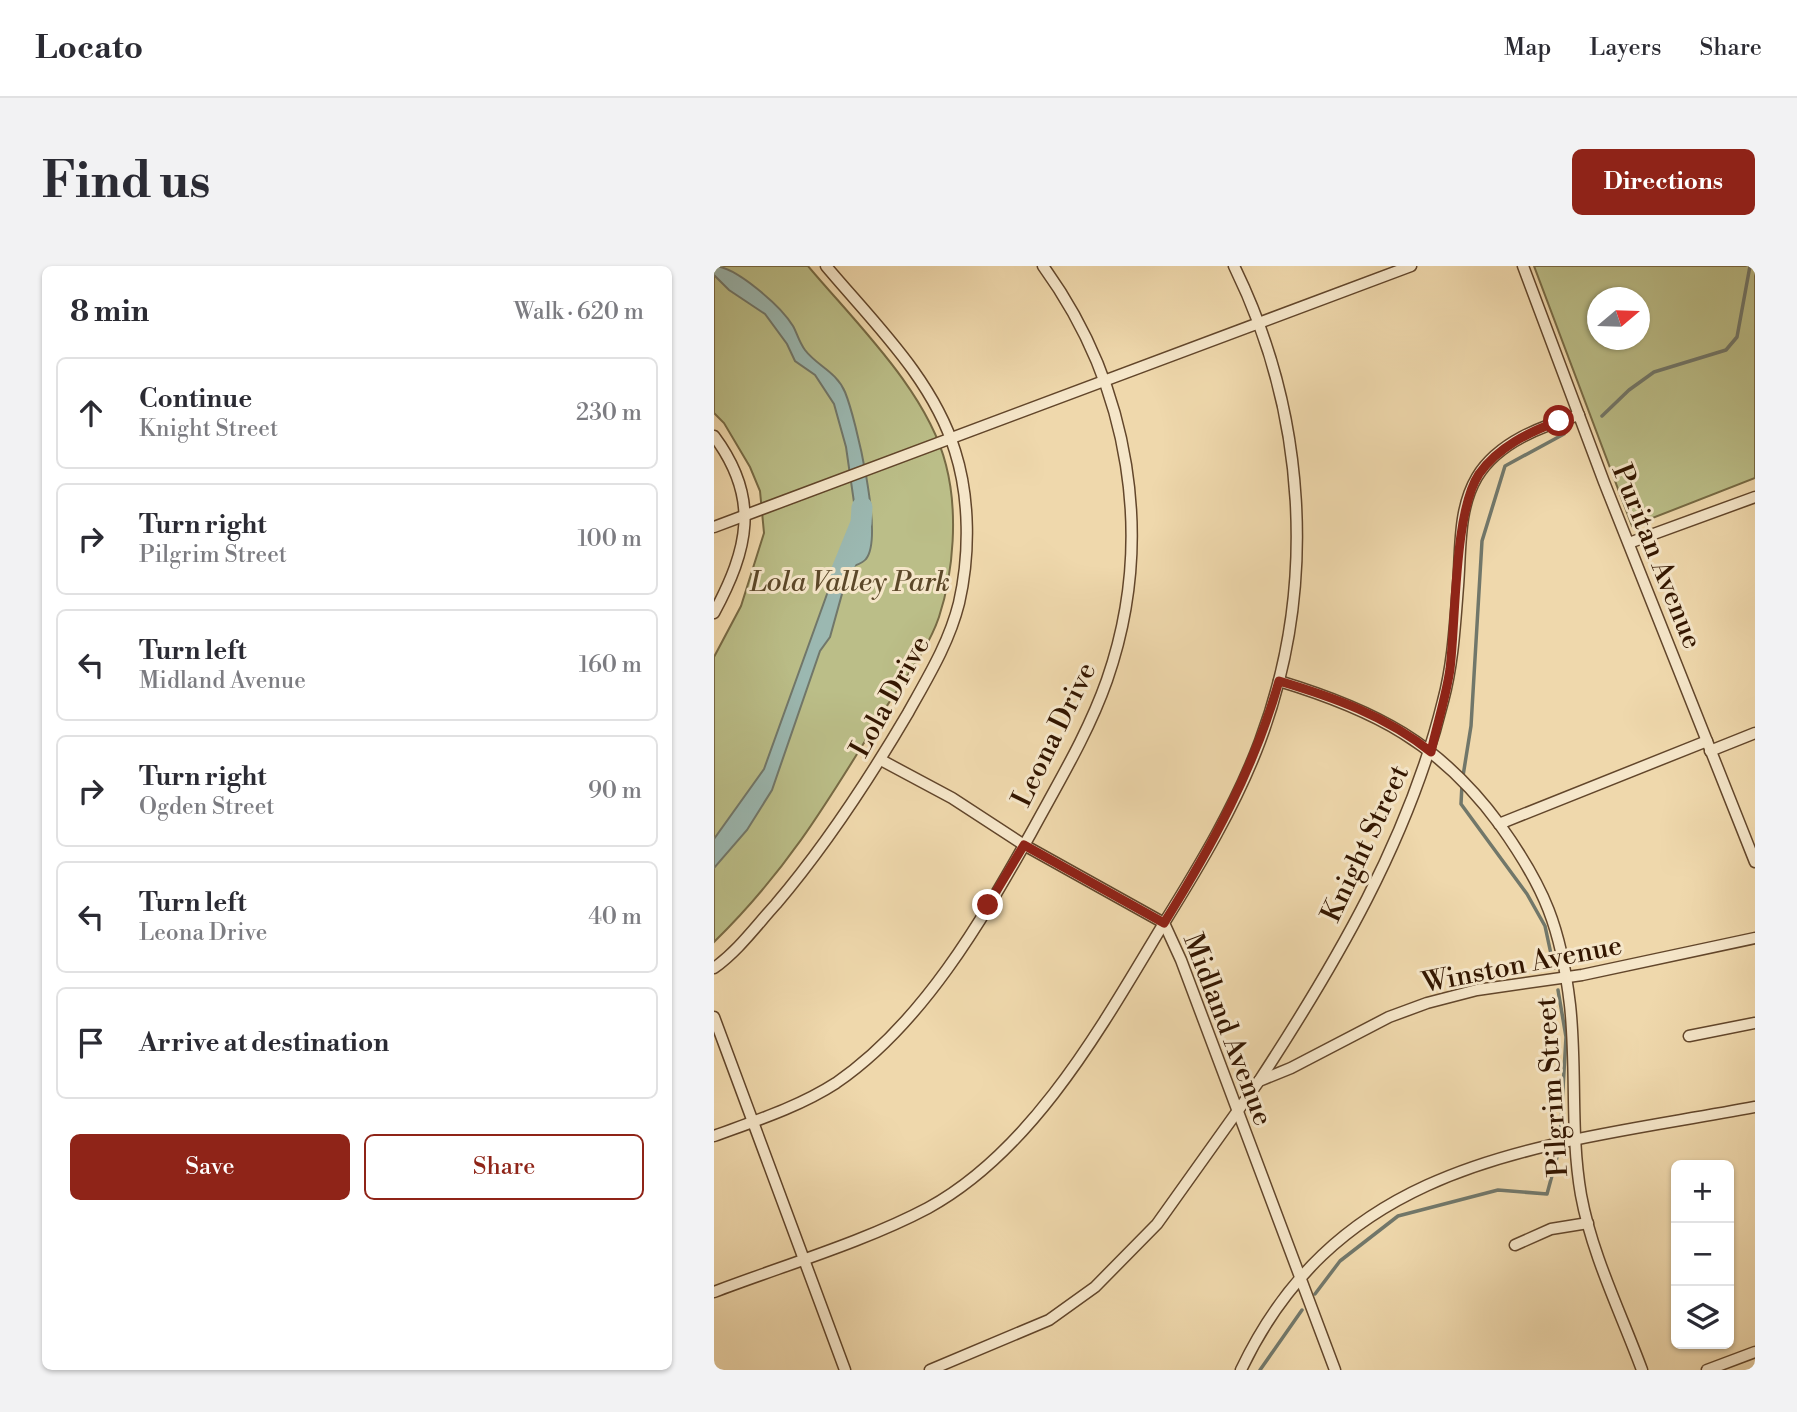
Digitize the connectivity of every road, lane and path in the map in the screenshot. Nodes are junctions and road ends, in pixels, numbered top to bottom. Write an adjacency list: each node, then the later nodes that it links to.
1 (826, 266): 10 (street, Lola Drive)
2 (1043, 266): 7 (street, Leona Drive)
3 (1234, 266): 6 (street, Midland Avenue)
4 (1411, 266): 6 (street)
5 (1523, 266): 8 (street, Puritan Avenue)
6 (1259, 323): 7 (street); 16 (street, Midland Avenue)
7 (1105, 381): 10 (street); 22 (street, Leona Drive)
8 (1579, 415): 14 (street, Puritan Avenue); 19 (street, Knight Street)
9 (714, 436): 12 (street)
10 (951, 438): 12 (street); 20 (street, Lola Drive)
11 (1755, 497): 14 (street)
12 (746, 516): 13 (street); 15 (street)
13 (714, 527)
14 (1629, 543): 18 (street, Puritan Avenue)
15 (714, 613)
16 (1279, 681): 19 (street, Pilgrim Street); 24 (street, Midland Avenue)
17 (1755, 733): 18 (street)
18 (1708, 746): 21 (street); 23 (street, Puritan Avenue)
19 (1431, 752): 21 (street, Pilgrim Street); 31 (street, Knight Street)
20 (881, 760): 22 (street); 26 (street, Lola Drive)
21 (1499, 824): 27 (street, Pilgrim Street)
22 (1024, 845): 24 (street); 34 (street, Leona Drive)
23 (1755, 862)
24 (1164, 923): 33 (street, Midland Avenue); 39 (street)
25 (1755, 938): 27 (street, Winston Avenue)
26 (714, 968)
27 (1565, 978): 31 (street, Winston Avenue); 36 (street, Pilgrim Street)
28 (714, 1017): 34 (street)
29 (1755, 1023): 30 (street)
30 (1689, 1036)
31 (1259, 1081): 33 (street)
32 (1755, 1107): 36 (street)
33 (1237, 1113): 40 (street, Midland Avenue); 44 (street)
34 (753, 1122): 35 (street, Leona Drive); 39 (street)
35 (714, 1136)
36 (1577, 1140): 37 (street, Pilgrim Street); 40 (street)
37 (1588, 1223): 38 (street); 47 (street, Pilgrim Street)
38 (1515, 1245)
39 (803, 1258): 41 (street); 43 (street)
40 (1300, 1281): 45 (street); 46 (street, Midland Avenue)
41 (714, 1292)
42 (1755, 1352): 48 (street)
43 (845, 1370)
44 (930, 1370)
45 (1241, 1370)
46 (1335, 1370)
47 (1642, 1370)
48 (1707, 1370)

